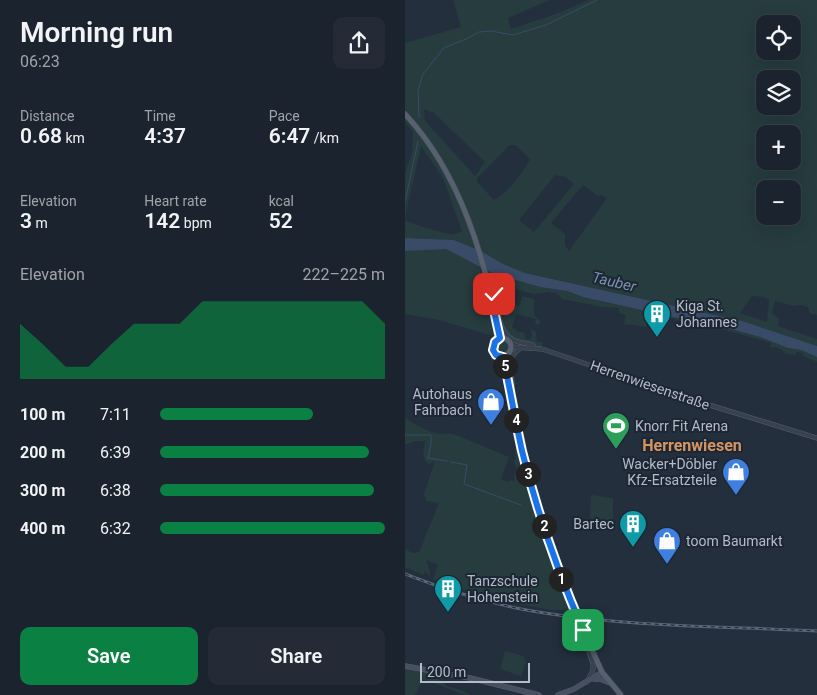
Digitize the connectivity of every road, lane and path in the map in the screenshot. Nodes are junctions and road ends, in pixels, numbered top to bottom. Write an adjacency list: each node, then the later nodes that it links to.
1 (405, 114): 2 (main road)
2 (488, 285): 3 (main road); 6 (street)
3 (500, 338): 4 (main road); 7 (main road)
4 (512, 346): 5 (street, Herrenwiesenstraße); 7 (main road)
5 (523, 346): 6 (street, Herrenwiesenstraße); 8 (street)
6 (542, 348): 9 (street, Herrenwiesenstraße)
7 (503, 357): 8 (main road)
8 (511, 393): 10 (main road, bridge)
9 (817, 438)
10 (583, 632): 12 (main road); 13 (street)
11 (405, 666): 16 (main road)
12 (603, 672): 13 (main road); 14 (main road)
13 (587, 681): 14 (main road); 17 (main road)
14 (610, 682): 15 (main road)
15 (618, 692)
16 (539, 695)
17 (558, 695)

